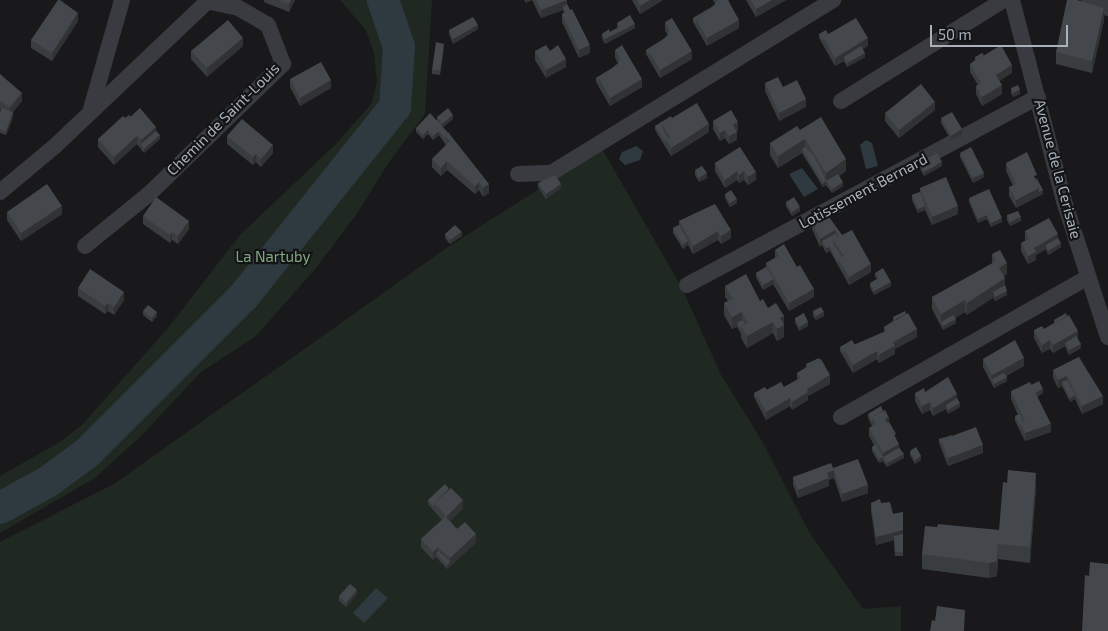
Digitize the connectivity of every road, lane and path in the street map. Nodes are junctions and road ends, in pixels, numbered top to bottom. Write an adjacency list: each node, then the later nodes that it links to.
1 (122, 0): 10 (street)
2 (833, 0): 11 (street)
3 (1004, 0): 9 (street)
4 (1012, 0): 8 (street, Avenue de la Cerisaie)
5 (1089, 0): 7 (street)
6 (208, 1): 10 (street, Chemin de Saint-Louis); 13 (street, Chemin de Saint-Louis)
7 (1108, 8)
8 (1038, 97): 14 (street, Avenue de la Cerisaie); 15 (street, Lotissement Bernard)
9 (841, 101)
10 (91, 111): 12 (street, Chemin de Saint-Louis)
11 (518, 174)
12 (0, 192)
13 (85, 246)
14 (1088, 276): 16 (street, Avenue de la Cerisaie); 17 (street)
15 (687, 285)
16 (1108, 337)
17 (841, 417)

